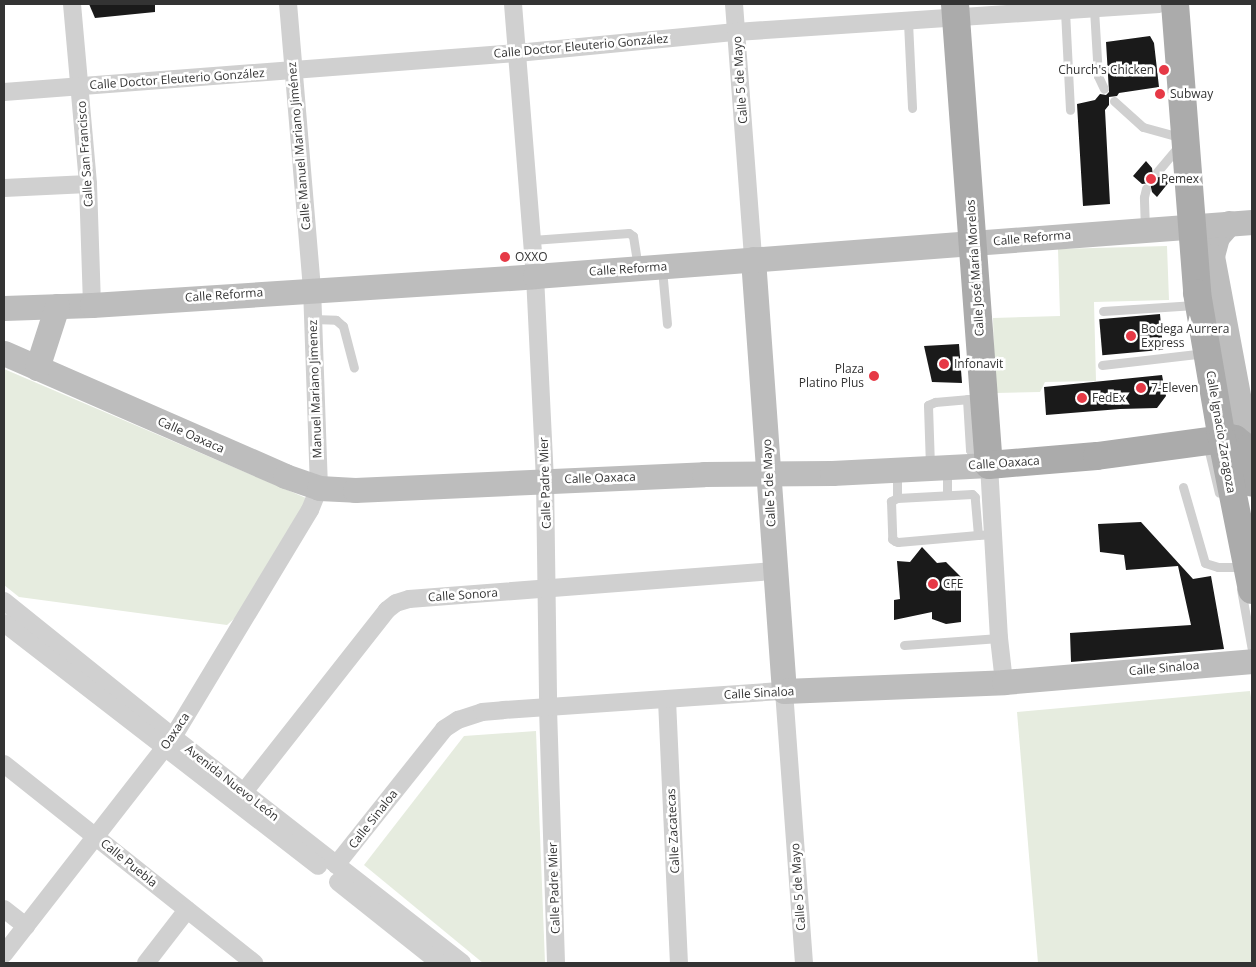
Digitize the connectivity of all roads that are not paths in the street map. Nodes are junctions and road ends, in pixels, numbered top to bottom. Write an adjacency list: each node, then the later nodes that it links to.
1 (72, 4): 14 (street, Calle San Francisco)
2 (288, 4): 13 (street, Calle Manuel Mariano Jiménez)
3 (514, 4): 12 (street, Calle Padre Mier)
4 (734, 4): 11 (street, Calle 5 de Mayo)
5 (1159, 4): 7 (street, Calle Doctor Eleuterio González)
6 (1175, 4): 20 (main road, Calle Ignacio Zaragoza)
7 (1094, 8): 9 (street, Calle Doctor Eleuterio González); 15 (lane)
8 (956, 11): 9 (street, Calle Doctor Eleuterio González); 10 (street, Calle Doctor Eleuterio González); 29 (main road, Calle José María Morelos)
9 (1065, 11): 19 (lane)
10 (908, 22): 11 (street, Calle Doctor Eleuterio González); 18 (lane)
11 (736, 32): 12 (street, Calle Doctor Eleuterio González); 30 (street, Calle 5 de Mayo)
12 (517, 53): 13 (street, Calle Doctor Eleuterio González); 28 (street, Calle Padre Mier)
13 (293, 71): 14 (street, Calle Doctor Eleuterio González); 33 (street, Calle Manuel Mariano Jiménez)
14 (80, 86): 16 (street, Calle Doctor Eleuterio González); 22 (street, Calle San Francisco)
15 (1104, 89)
16 (4, 92)
17 (1114, 101): 20 (lane)
18 (912, 108)
19 (1070, 110)
20 (1186, 139): 21 (lane); 26 (main road, Calle Ignacio Zaragoza)
21 (1157, 172)
22 (88, 184): 23 (street); 34 (street, Calle San Francisco)
23 (4, 188)
24 (1146, 188): 27 (lane)
25 (1240, 222): 26 (street, Calle Reforma); 47 (street, Calle Ignacio Zaragoza)
26 (1191, 225): 27 (street, Calle Reforma); 35 (main road, Calle Ignacio Zaragoza)
27 (1145, 228): 29 (street, Calle Reforma)
28 (532, 240): 31 (lane); 32 (street, Calle Padre Mier)
29 (974, 243): 30 (street, Calle Reforma); 46 (main road, Calle José María Morelos)
30 (753, 259): 31 (street, Calle Reforma); 52 (street, Calle 5 de Mayo)
31 (650, 267): 32 (street, Calle Reforma); 40 (lane)
32 (535, 276): 33 (street, Calle Reforma); 53 (street, Calle Padre Mier)
33 (312, 289): 34 (street, Calle Reforma); 39 (street, Manuel Mariano Jimenez)
34 (92, 305): 36 (street, Calle Reforma)
35 (1199, 305): 38 (lane); 42 (main road, Calle Ignacio Zaragoza)
36 (57, 306): 37 (street, Calle Reforma); 44 (street)
37 (4, 308)
38 (1104, 311)
39 (313, 319): 45 (lane); 55 (street, Manuel Mariano Jimenez)
40 (667, 324)
41 (4, 353): 44 (street, Calle Oaxaca)
42 (1207, 353): 43 (lane); 47 (main road, Calle Ignacio Zaragoza)
43 (1102, 365)
44 (37, 368): 55 (street, Calle Oaxaca)
45 (354, 368)
46 (976, 398): 48 (main road, Calle José María Morelos); 49 (lane)
47 (1223, 432): 48 (main road, Calle Oaxaca); 51 (main road); 58 (lane); 60 (main road, Calle Ignacio Zaragoza)
48 (990, 466): 49 (street, Calle Oaxaca); 59 (street, Calle José María Morelos)
49 (939, 467): 50 (street, Calle Oaxaca); 56 (lane)
50 (897, 470): 52 (street, Calle Oaxaca); 57 (lane)
51 (1251, 470)
52 (769, 474): 53 (street, Calle Oaxaca); 61 (street, Calle 5 de Mayo)
53 (546, 480): 55 (street, Calle Oaxaca); 62 (street, Calle Padre Mier)
54 (1183, 487): 60 (lane)
55 (319, 488): 74 (street, Oaxaca)
56 (947, 494): 57 (lane); 59 (lane)
57 (898, 498): 59 (lane)
58 (1221, 500)
59 (986, 535): 64 (street, Calle José María Morelos)
60 (1244, 570): 66 (lane)
61 (774, 571): 62 (street, Calle Sonora); 68 (street, Calle 5 de Mayo)
62 (548, 590): 73 (street, Calle Padre Mier); 76 (street, Calle Sonora)
63 (7, 614): 74 (street, Avenida Nuevo León)
64 (999, 638): 65 (lane); 69 (street, Calle José María Morelos)
65 (904, 645)
66 (1252, 650)
67 (1252, 661): 69 (street, Calle Sinaloa)
68 (783, 667): 70 (street, Calle 5 de Mayo); 71 (street)
69 (1004, 682): 71 (street, Calle Sinaloa)
70 (784, 691): 71 (street, Calle Sinaloa); 72 (street, Calle Sinaloa); 89 (street, Calle 5 de Mayo)
71 (814, 691)
72 (667, 700): 73 (street, Calle Sinaloa); 88 (street, Calle Zacatecas)
73 (548, 708): 78 (street, Calle Sinaloa); 87 (street, Calle Padre Mier)
74 (169, 742): 76 (street, Avenida Nuevo León); 77 (street, Oaxaca)
75 (4, 764): 77 (street, Calle Puebla)
76 (240, 798): 78 (street, Avenida Nuevo León)
77 (97, 837): 80 (street, Calle Puebla); 81 (street, Oaxaca)
78 (335, 870): 83 (street, Avenida Nuevo León)
79 (4, 908): 81 (street)
80 (187, 910): 84 (street); 85 (street, Calle Puebla)
81 (26, 926): 82 (street, Oaxaca)
82 (4, 954)
83 (438, 956): 86 (street, Avenida Nuevo León)
84 (146, 963)
85 (254, 963)
86 (462, 963)
87 (556, 963)
88 (679, 963)
89 (804, 963)

